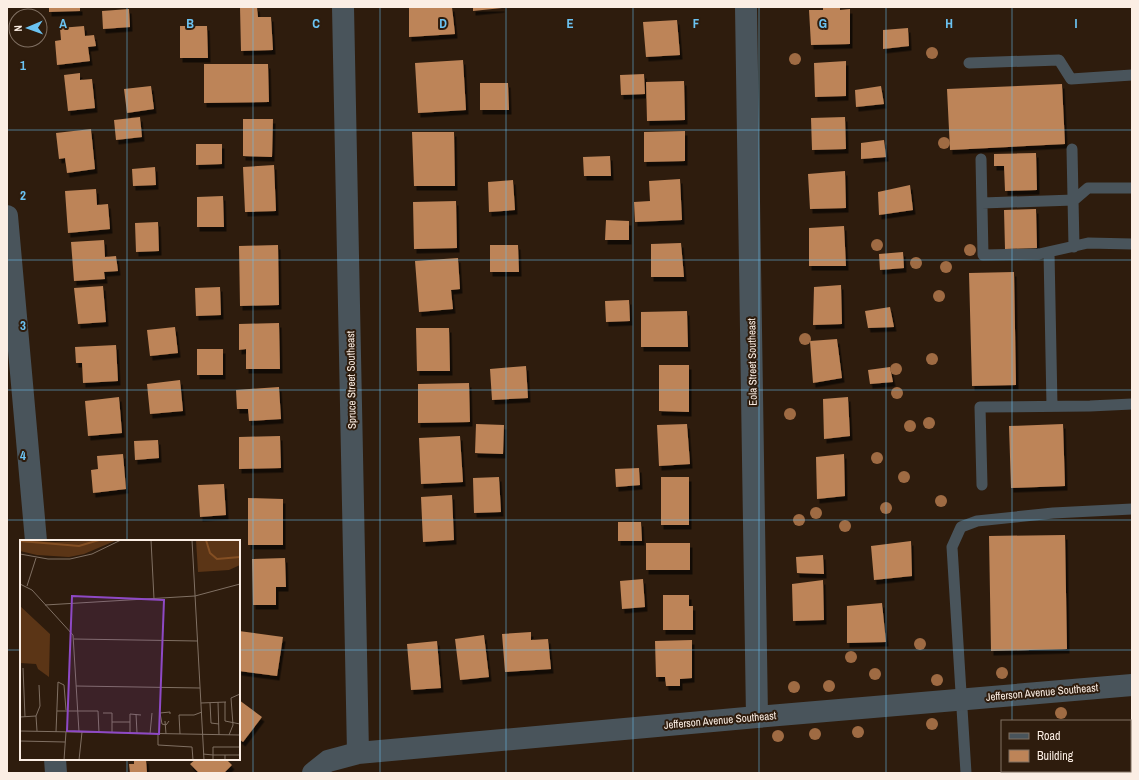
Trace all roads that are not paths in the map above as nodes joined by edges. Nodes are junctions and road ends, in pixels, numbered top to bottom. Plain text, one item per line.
1 (343, 7) edge
2 (746, 7) edge
3 (968, 63) dead end
4 (1132, 75) edge
5 (1072, 149) dead end
6 (981, 159) dead end
7 (1132, 188) edge
8 (1074, 200) junction
9 (982, 203) junction
10 (7, 216) edge
11 (1132, 244) edge
12 (1074, 247) junction
13 (1049, 252) junction
14 (1132, 404) edge
15 (1052, 406) junction
16 (982, 485) dead end
17 (1132, 509) edge
18 (36, 540) edge
19 (1132, 685) edge
20 (961, 700) junction
21 (757, 717) junction
22 (358, 753) junction
23 (55, 760) edge
24 (56, 773) edge
25 (313, 773) edge
26 (966, 773) edge

1 - 22 street, Spruce Street Southeast
2 - 21 street, Eola Street Southeast
3 - 4 lane
5 - 8 lane
6 - 9 lane
7 - 8 lane
8 - 9 lane
8 - 12 lane
9 - 13 lane
10 - 18 street
11 - 12 lane
12 - 13 lane
13 - 15 lane
14 - 15 lane
15 - 16 lane
17 - 20 lane
19 - 20 street, Jefferson Avenue Southeast
20 - 21 street, Jefferson Avenue Southeast
20 - 26 lane
21 - 22 street, Jefferson Avenue Southeast
22 - 25 street, Jefferson Avenue Southeast
23 - 24 street

